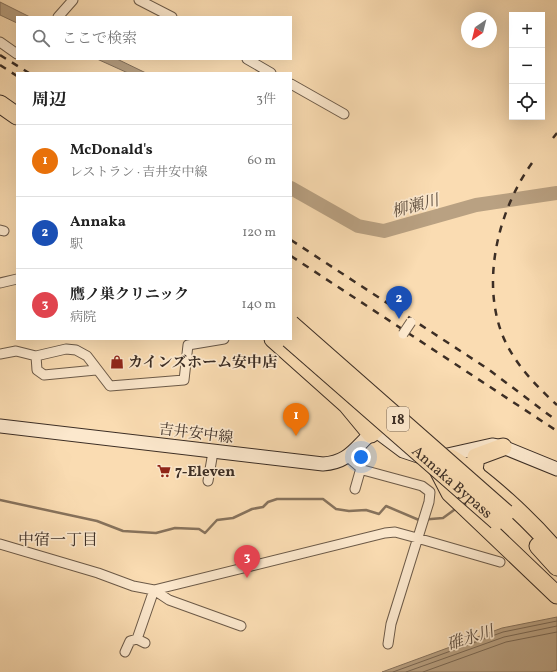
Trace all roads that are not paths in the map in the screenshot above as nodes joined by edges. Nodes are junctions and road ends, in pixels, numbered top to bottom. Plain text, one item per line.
1 (73, 0) edge
2 (139, 0) edge
3 (59, 16) edge
4 (170, 16) edge
5 (0, 42) edge
6 (16, 53) edge
7 (249, 60) edge
8 (269, 72) edge
9 (292, 85) edge
10 (0, 91) edge
11 (16, 101) edge
12 (0, 104) edge
13 (344, 114) dead end
14 (16, 115) edge
15 (16, 279) edge
16 (0, 283) edge
17 (292, 315) edge
18 (411, 322) dead end
19 (292, 325) edge
20 (403, 334) dead end
21 (218, 340) edge
22 (275, 340) edge
23 (290, 340) edge
24 (327, 345) junction
25 (0, 354) edge
26 (36, 356) junction
27 (96, 370) junction
28 (308, 370) junction
29 (400, 414) dead end
30 (0, 426) edge
31 (373, 432) junction
32 (503, 447) junction
33 (213, 452) junction
34 (348, 457) junction
35 (441, 459) junction
36 (361, 468) junction
37 (557, 469) edge
38 (477, 475) junction
39 (208, 481) dead end
40 (355, 489) dead end
41 (501, 517) junction
42 (417, 538) junction
43 (0, 544) edge
44 (557, 552) edge
45 (500, 562) dead end
46 (557, 567) edge
47 (557, 581) edge
48 (154, 590) junction
49 (557, 595) edge
50 (241, 626) dead end
51 (136, 639) junction
52 (146, 643) dead end
53 (388, 644) dead end
54 (125, 652) dead end

1 - 3 street
2 - 4 street
5 - 6 street
7 - 8 street
9 - 13 street
10 - 11 highway
12 - 14 highway
15 - 16 street
17 - 24 highway
18 - 20 street, bridge
19 - 41 highway, Annaka Bypass / 18, bridge
21 - 27 street
22 - 28 highway
23 - 41 highway, Annaka Bypass / 18, bridge
24 - 28 highway
24 - 31 highway
25 - 26 street
26 - 27 street
26 - 27 street
28 - 31 highway
29 - 31 main road, 吉井安中線
30 - 33 main road, 吉井安中線
31 - 34 main road, 吉井安中線
31 - 35 main road
32 - 35 main road
32 - 37 main road
32 - 38 highway
33 - 34 main road, 吉井安中線
33 - 39 street
34 - 36 street
35 - 38 highway
35 - 49 highway
36 - 40 street
36 - 42 street
38 - 44 highway
41 - 46 highway, Annaka Bypass / 18
41 - 47 highway, Annaka Bypass / 18
42 - 45 street
42 - 48 street
42 - 53 street
43 - 48 street
48 - 50 street
48 - 51 street
51 - 52 street
51 - 54 street

